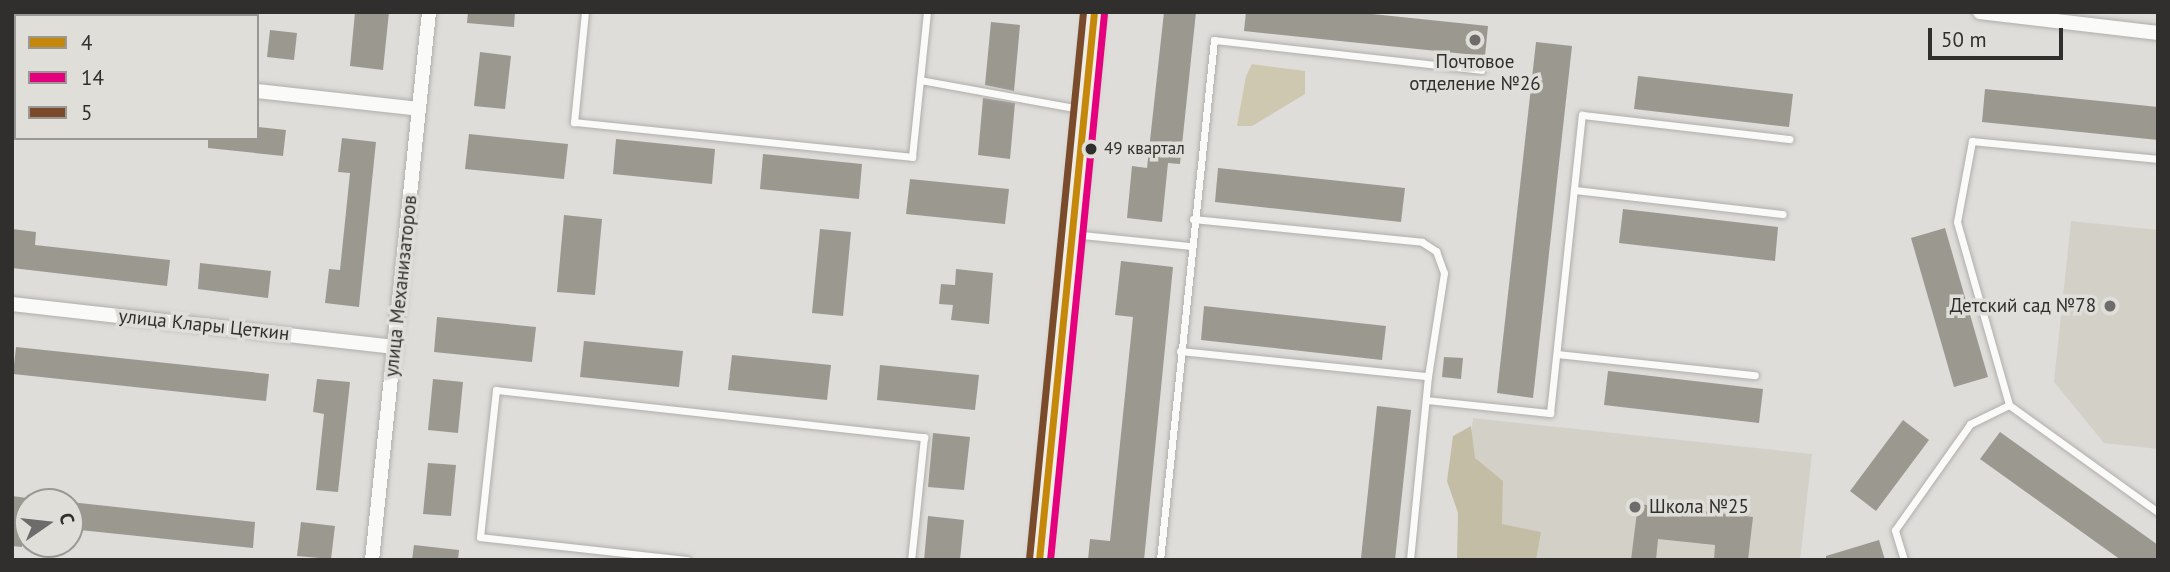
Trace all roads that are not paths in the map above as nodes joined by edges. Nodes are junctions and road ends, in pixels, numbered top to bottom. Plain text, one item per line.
1 (429, 12) edge
2 (585, 12) edge
3 (927, 12) edge
4 (1094, 12) edge
5 (1980, 12) edge
6 (2158, 33) edge
7 (1481, 70) dead end
8 (920, 79) junction
9 (259, 91) edge
10 (419, 109) junction
11 (1084, 110) junction
12 (1790, 139) dead end
13 (2158, 159) edge
14 (1574, 190) junction
15 (1783, 214) dead end
16 (1193, 219) junction
17 (1072, 234) junction
18 (1191, 246) junction
19 (12, 304) edge
20 (395, 347) junction
21 (1181, 351) junction
22 (1557, 354) junction
23 (1755, 375) dead end
24 (1428, 376) junction
25 (1426, 400) junction
26 (2009, 405) junction
27 (2158, 512) edge
28 (372, 560) edge
29 (687, 560) edge
30 (911, 560) edge
31 (1039, 560) edge
32 (1160, 560) edge
33 (1410, 560) edge
34 (1904, 560) edge

1 - 10 street, улица Механизаторов
2 - 8 lane
3 - 8 lane
4 - 11 main road
5 - 6 street
7 - 16 lane
8 - 11 lane
9 - 10 street
10 - 20 street, улица Механизаторов
11 - 17 main road
12 - 14 lane
13 - 26 lane
14 - 15 lane
14 - 22 lane
16 - 18 lane
16 - 24 lane
17 - 18 lane
17 - 31 main road
18 - 21 lane
19 - 20 street, улица Клары Цеткин
20 - 28 street, улица Механизаторов
21 - 24 lane
21 - 32 lane
22 - 23 lane
22 - 25 lane
24 - 25 lane
25 - 33 lane
26 - 27 lane
26 - 34 lane
29 - 30 lane

